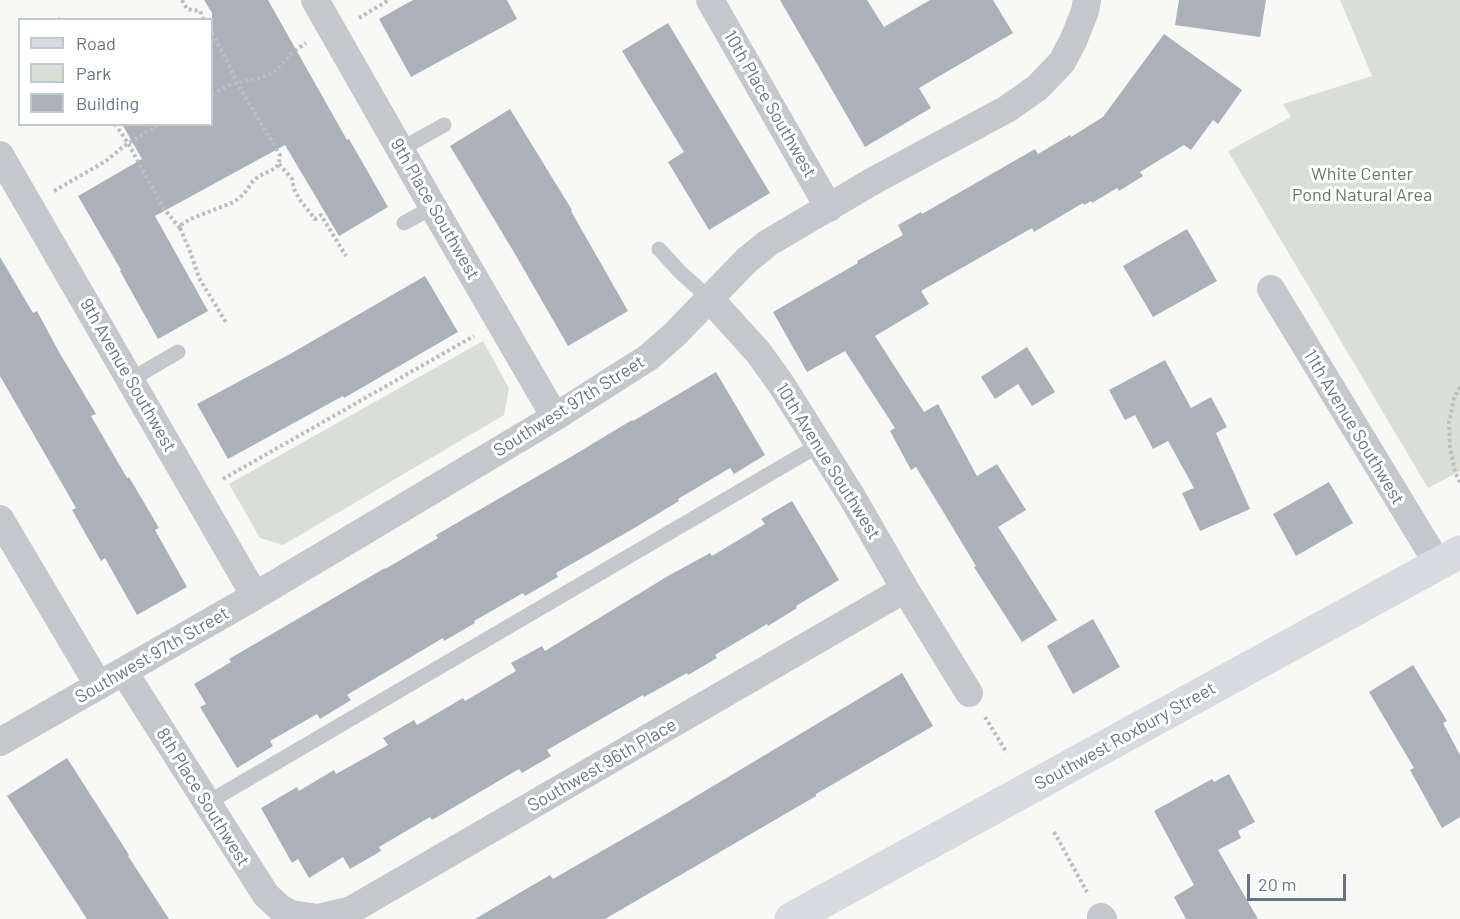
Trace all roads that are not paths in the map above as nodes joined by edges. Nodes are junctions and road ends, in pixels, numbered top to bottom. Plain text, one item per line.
1 (315, 0) edge
2 (710, 0) edge
3 (1086, 6) edge
4 (444, 125) dead end
5 (400, 149) junction
6 (0, 155) edge
7 (433, 207) junction
8 (829, 208) junction
9 (404, 223) dead end
10 (659, 249) dead end
11 (1271, 289) dead end
12 (709, 298) junction
13 (178, 352) dead end
14 (130, 380) junction
15 (555, 417) junction
16 (819, 445) junction
17 (0, 519) edge
18 (1449, 558) edge
19 (905, 588) junction
20 (255, 596) junction
21 (124, 672) junction
22 (99, 686) junction
23 (976, 703) road end
24 (0, 742) edge
25 (207, 803) junction
26 (291, 914) joint
27 (791, 919) edge

1 - 5 street, 9th Place Southwest
2 - 8 street, 10th Place Southwest
3 - 8 street, Southwest 97th Street
4 - 5 lane
5 - 7 street, 9th Place Southwest
6 - 14 street, 9th Avenue Southwest
7 - 9 lane
7 - 15 street, 9th Place Southwest
8 - 12 street, Southwest 97th Street
10 - 12 lane, 10th Avenue Southwest
11 - 18 street, 11th Avenue Southwest
12 - 15 street, Southwest 97th Street
12 - 16 street, 10th Avenue Southwest
13 - 14 lane
14 - 20 street, 9th Avenue Southwest
15 - 20 street, Southwest 97th Street
16 - 19 street, 10th Avenue Southwest
16 - 25 lane
17 - 22 street
18 - 27 main road, Southwest Roxbury Street
19 - 23 street, 10th Avenue Southwest
19 - 26 street, Southwest 96th Place
20 - 21 street, Southwest 97th Street
21 - 22 street, Southwest 97th Street
21 - 25 street, 8th Place Southwest
22 - 24 street, Southwest 97th Street
25 - 26 street, 8th Place Southwest

